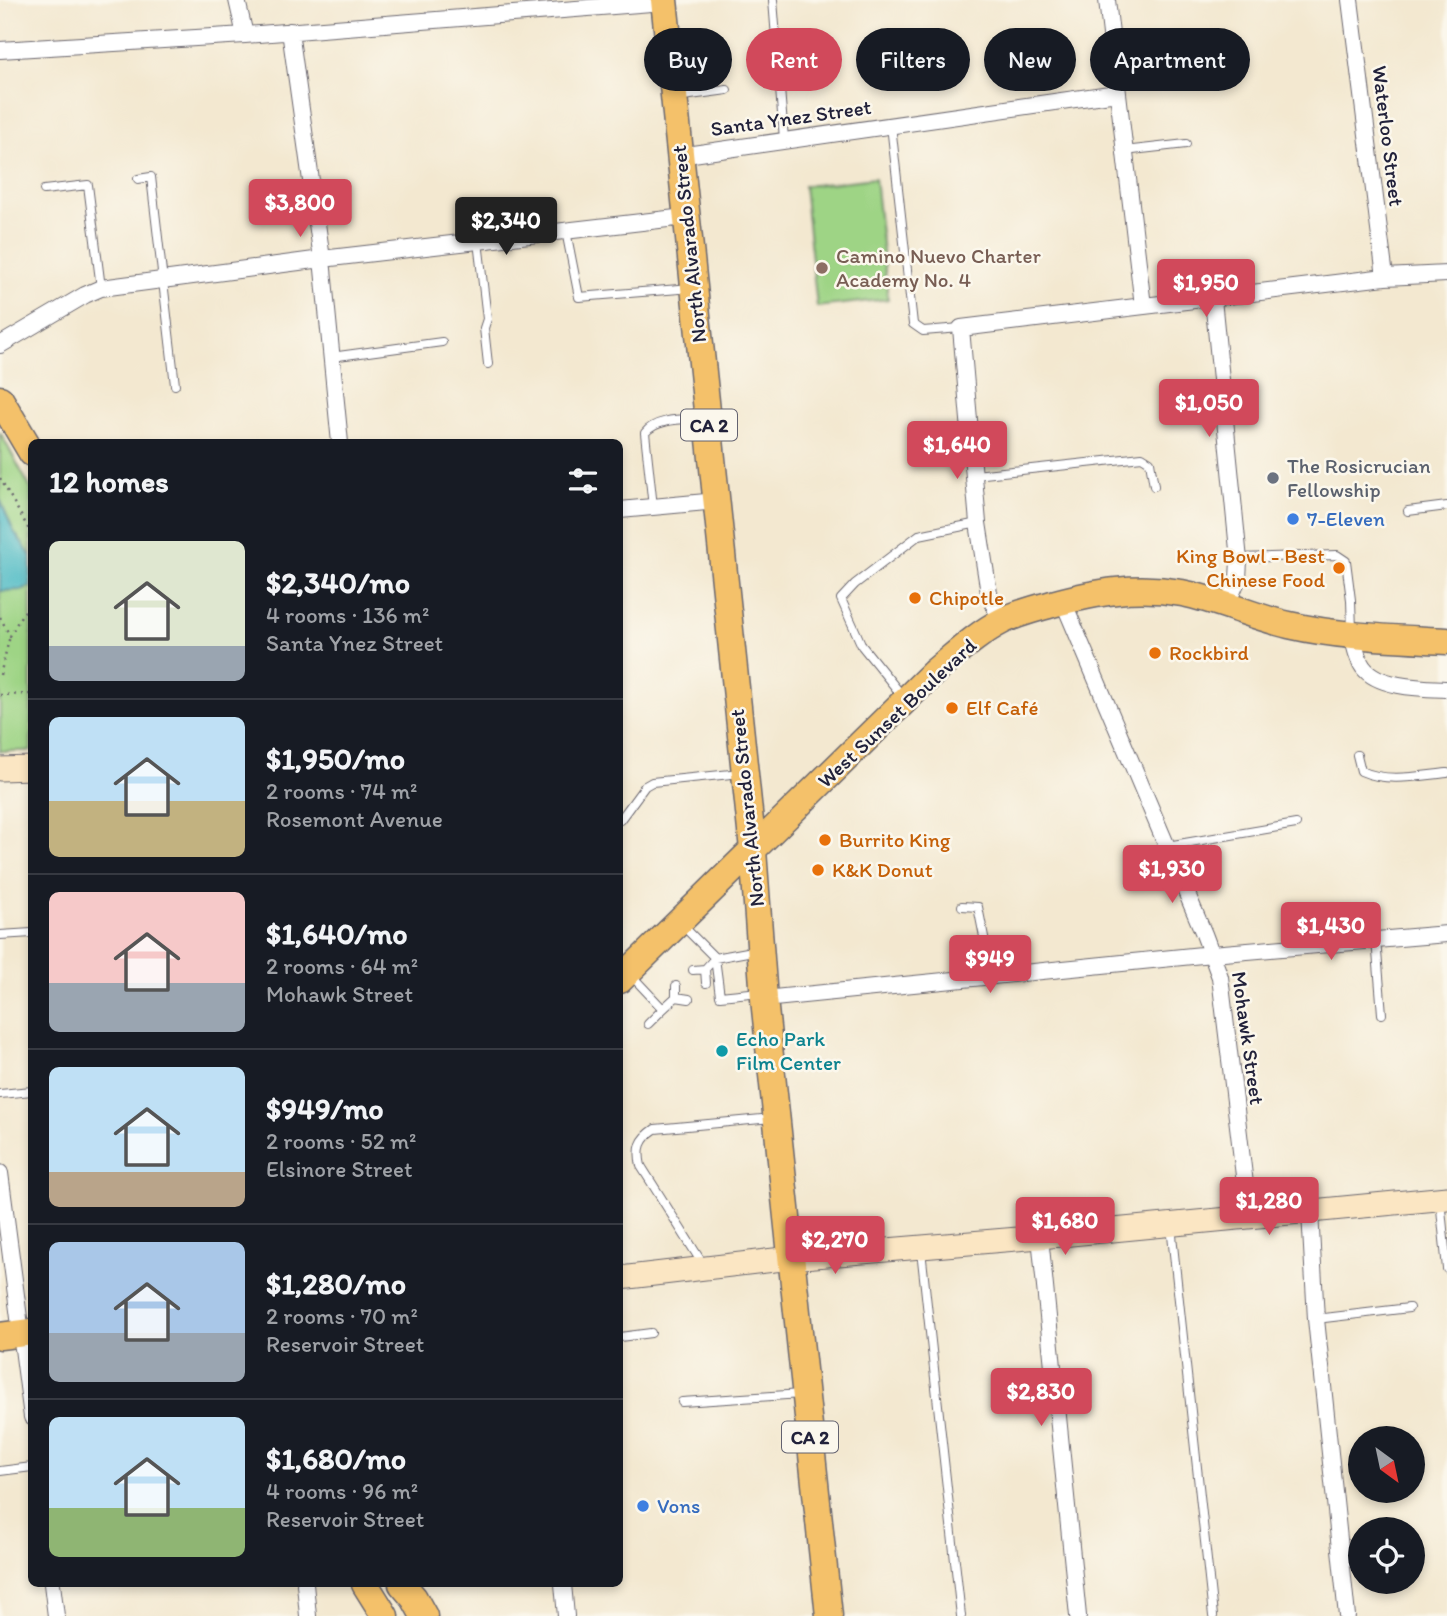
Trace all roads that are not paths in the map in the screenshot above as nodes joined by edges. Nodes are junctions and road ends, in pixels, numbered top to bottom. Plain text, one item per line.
1 (237, 0) edge
2 (773, 0) edge
3 (1107, 0) edge
4 (1350, 0) edge
5 (664, 1) edge
6 (290, 31) junction
7 (244, 35) junction
8 (0, 50) edge
9 (719, 91) edge
10 (1117, 93) junction
11 (673, 97) junction
12 (891, 125) junction
13 (784, 139) junction
14 (1186, 144) dead end
15 (1124, 151) junction
16 (679, 156) junction
17 (138, 179) dead end
18 (44, 190) dead end
19 (685, 217) junction
20 (566, 231) junction
21 (478, 241) junction
22 (321, 259) junction
23 (1447, 274) edge
24 (1385, 277) junction
25 (163, 280) junction
26 (695, 287) junction
27 (101, 288) junction
28 (1213, 299) junction
29 (1143, 306) junction
30 (961, 328) junction
31 (442, 342) dead end
32 (0, 345) edge
33 (331, 357) junction
34 (488, 363) dead end
35 (175, 385) dead end
36 (0, 399) edge
37 (708, 418) junction
38 (340, 439) edge
39 (28, 446) edge
40 (975, 475) junction
41 (1154, 486) dead end
42 (717, 501) junction
43 (1447, 506) edge
44 (653, 507) junction
45 (623, 510) edge
46 (1408, 511) dead end
47 (978, 523) junction
48 (1239, 558) junction
49 (1063, 601) junction
50 (1227, 604) junction
51 (1001, 621) junction
52 (1352, 636) junction
53 (1447, 641) edge
54 (1447, 689) edge
55 (906, 701) junction
56 (1357, 755) dead end
57 (28, 768) edge
58 (0, 769) edge
59 (744, 772) junction
60 (1447, 773) edge
61 (623, 816) edge
62 (1296, 824) dead end
63 (1167, 846) junction
64 (753, 850) junction
65 (961, 905) dead end
66 (679, 922) junction
67 (28, 933) edge
68 (1447, 934) edge
69 (0, 935) edge
70 (1376, 939) junction
71 (760, 950) junction
72 (1212, 954) junction
73 (715, 958) junction
74 (624, 976) edge
75 (992, 977) junction
76 (706, 983) dead end
77 (763, 995) junction
78 (689, 999) dead end
79 (663, 1009) junction
80 (1382, 1014) dead end
81 (648, 1024) dead end
82 (28, 1091) edge
83 (0, 1094) edge
84 (776, 1118) junction
85 (0, 1172) edge
86 (1, 1194) edge
87 (1444, 1198) edge
88 (1310, 1212) junction
89 (1250, 1217) junction
90 (1171, 1223) junction
91 (1040, 1237) junction
92 (921, 1247) junction
93 (791, 1258) junction
94 (705, 1268) junction
95 (1447, 1269) edge
96 (623, 1278) edge
97 (1409, 1308) dead end
98 (1316, 1319) junction
99 (651, 1333) dead end
100 (18, 1334) edge
101 (623, 1337) edge
102 (28, 1393) edge
103 (805, 1394) junction
104 (682, 1402) dead end
105 (28, 1468) edge
106 (0, 1471) edge
107 (52, 1587) edge
108 (304, 1587) edge
109 (367, 1587) edge
110 (405, 1587) edge
111 (421, 1587) edge
112 (563, 1587) edge
113 (56, 1616) edge
114 (308, 1616) edge
115 (384, 1616) edge
116 (425, 1616) edge
117 (439, 1616) edge
118 (566, 1616) edge
119 (828, 1616) edge
120 (961, 1616) edge
121 (1078, 1616) edge
122 (1213, 1616) edge
123 (1347, 1616) edge

1 - 7 street
2 - 13 lane
3 - 10 street
4 - 24 street, Waterloo Street
5 - 6 street
5 - 11 main road, North Alvarado Street / CA 2
6 - 7 street
6 - 22 street
7 - 8 street
9 - 11 lane
10 - 12 street, Santa Ynez Street
10 - 15 street
11 - 16 main road, North Alvarado Street / CA 2
12 - 13 street, Santa Ynez Street
12 - 30 lane
13 - 16 street, Santa Ynez Street
14 - 15 lane
15 - 29 street
16 - 19 main road, North Alvarado Street / CA 2
17 - 25 lane
18 - 27 lane
19 - 20 street
19 - 26 main road, North Alvarado Street / CA 2
20 - 21 street
20 - 26 lane
21 - 22 street
21 - 34 lane
22 - 25 street
22 - 33 street
23 - 24 street
24 - 28 street
25 - 27 street
25 - 35 lane
26 - 37 main road, North Alvarado Street / CA 2
27 - 32 street
28 - 29 street
28 - 48 street
29 - 30 street
30 - 40 street
31 - 33 lane
33 - 38 street
36 - 39 main road
37 - 42 main road, North Alvarado Street / CA 2
37 - 44 lane
40 - 41 lane
40 - 47 street
42 - 44 street
42 - 59 main road, North Alvarado Street / CA 2
43 - 46 lane
44 - 45 street
47 - 51 street
47 - 55 lane
48 - 50 street
48 - 52 lane
49 - 50 main road, West Sunset Boulevard
49 - 51 main road, West Sunset Boulevard
49 - 63 street, Mohawk Street
50 - 52 main road, West Sunset Boulevard
51 - 55 main road, West Sunset Boulevard
52 - 53 main road, West Sunset Boulevard
52 - 54 street
55 - 64 main road, West Sunset Boulevard
56 - 60 lane
57 - 58 street
59 - 61 lane
59 - 64 main road, North Alvarado Street / CA 2
62 - 63 lane
63 - 72 street, Mohawk Street
64 - 66 main road, West Sunset Boulevard
64 - 71 main road, North Alvarado Street / CA 2
65 - 75 lane
66 - 73 lane
66 - 74 main road, West Sunset Boulevard
67 - 69 lane
68 - 70 street
70 - 72 street
70 - 80 lane
71 - 73 lane
71 - 77 main road, North Alvarado Street / CA 2
72 - 75 street
72 - 89 street, Mohawk Street
73 - 76 lane
73 - 77 lane
74 - 79 lane
75 - 77 street
77 - 84 main road, North Alvarado Street / CA 2
78 - 79 lane
79 - 81 lane
82 - 83 lane
84 - 93 main road, North Alvarado Street / CA 2
84 - 94 lane
85 - 86 street
86 - 100 street
87 - 88 street
87 - 95 lane
88 - 89 street
88 - 98 street
89 - 90 street
90 - 91 street
90 - 122 lane
91 - 92 street
91 - 121 street
92 - 93 street
92 - 120 lane
93 - 94 street
93 - 103 main road, North Alvarado Street / CA 2
94 - 96 street
97 - 98 lane
98 - 123 street
99 - 101 lane
100 - 102 street
103 - 104 lane
103 - 119 main road, North Alvarado Street / CA 2
105 - 106 lane
107 - 113 street
108 - 114 street
109 - 115 main road
110 - 116 main road
111 - 117 main road
112 - 118 street

